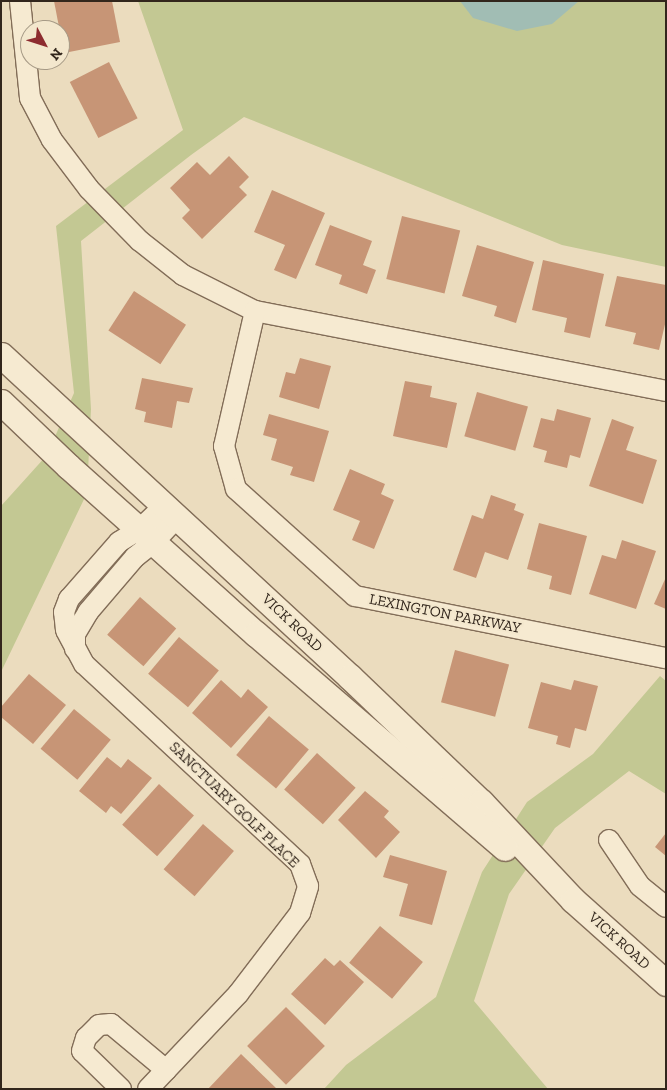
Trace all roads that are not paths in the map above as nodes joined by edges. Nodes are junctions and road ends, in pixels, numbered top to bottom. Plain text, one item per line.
1 (20, 1) edge
2 (255, 311) junction
3 (1, 355) edge
4 (666, 391) edge
5 (1, 402) edge
6 (171, 512) junction
7 (147, 535) junction
8 (77, 589) junction
9 (95, 604) junction
10 (75, 649) junction
11 (666, 658) edge
12 (609, 840) dead end
13 (573, 900) junction
14 (666, 907) edge
15 (666, 983) edge
16 (166, 1070) junction
17 (121, 1089) edge
18 (148, 1089) edge

1 - 2 street
2 - 4 street
2 - 11 street, LEXINGTON PARKWAY
3 - 6 street, VICK ROAD
5 - 7 street, VICK ROAD
6 - 7 street, SANCTUARY GOLF PLACE
6 - 13 street, VICK ROAD
7 - 8 street, SANCTUARY GOLF PLACE
7 - 9 street, SANCTUARY GOLF PLACE
7 - 13 street, VICK ROAD
8 - 9 street
8 - 10 street, SANCTUARY GOLF PLACE
9 - 10 street, SANCTUARY GOLF PLACE
10 - 16 street, SANCTUARY GOLF PLACE
12 - 14 street
13 - 15 street, VICK ROAD
16 - 17 street
16 - 18 street, SANCTUARY GOLF PLACE

